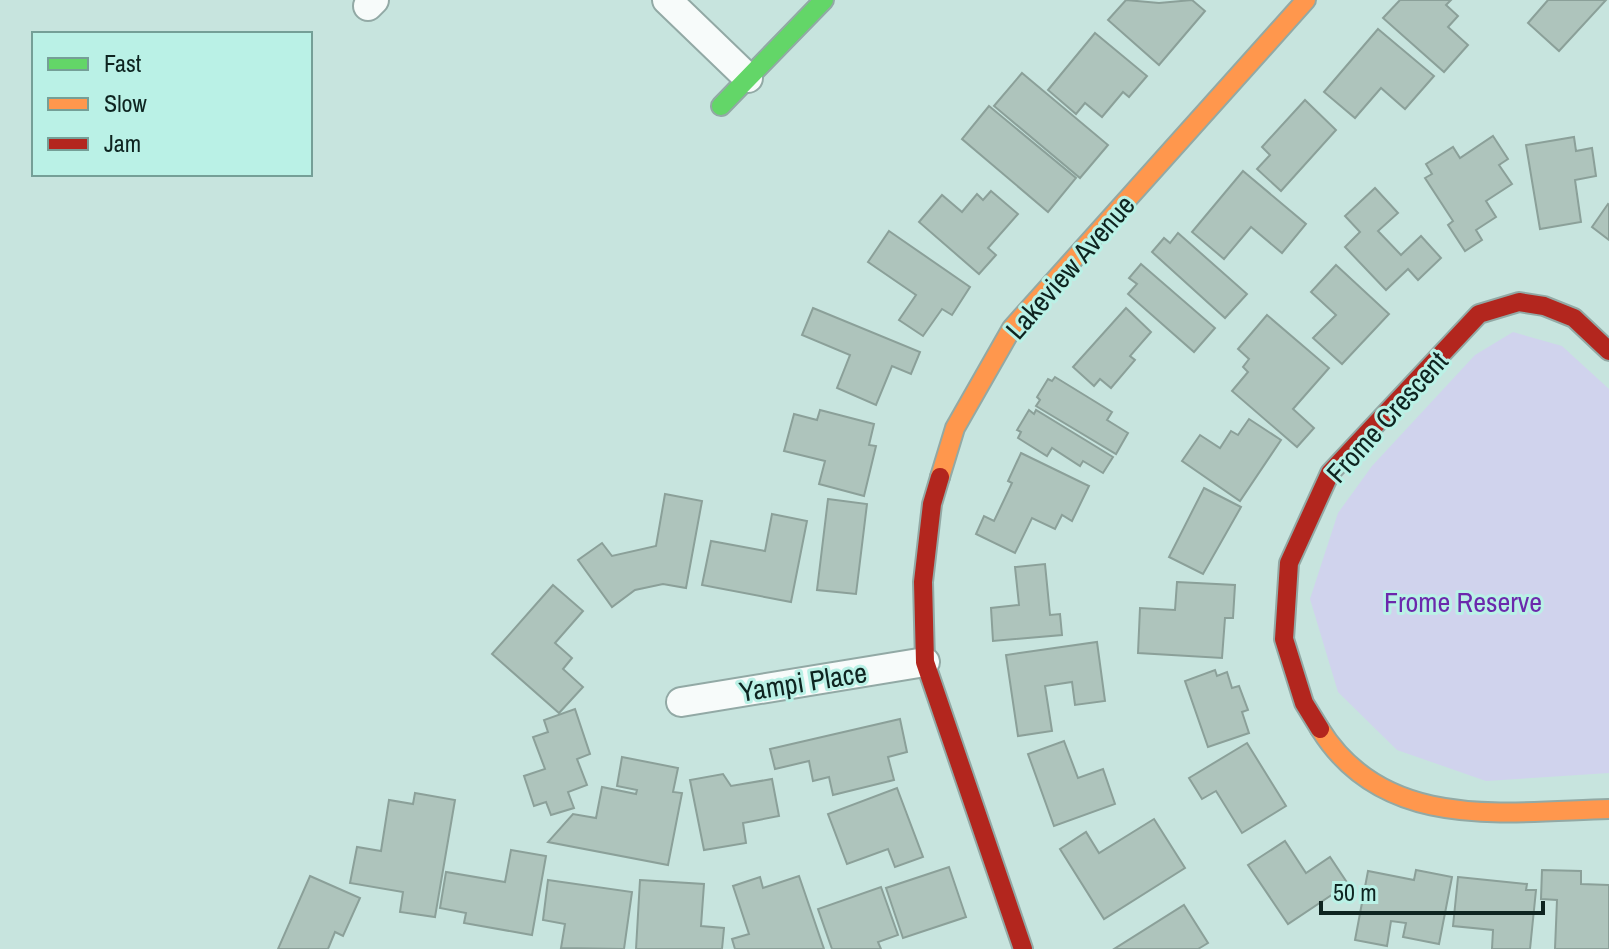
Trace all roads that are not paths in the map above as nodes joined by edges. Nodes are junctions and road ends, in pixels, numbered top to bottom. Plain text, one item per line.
1 (667, 0) edge
2 (824, 0) edge
3 (1306, 0) edge
4 (748, 78) junction
5 (721, 106) dead end
6 (1609, 351) edge
7 (925, 662) junction
8 (681, 702) dead end
9 (1609, 809) edge
10 (1020, 948) edge

1 - 4 street
2 - 4 street
3 - 7 street, Lakeview Avenue
4 - 5 street
6 - 9 street, Frome Crescent
7 - 8 street, Yampi Place
7 - 10 street, Lakeview Avenue

